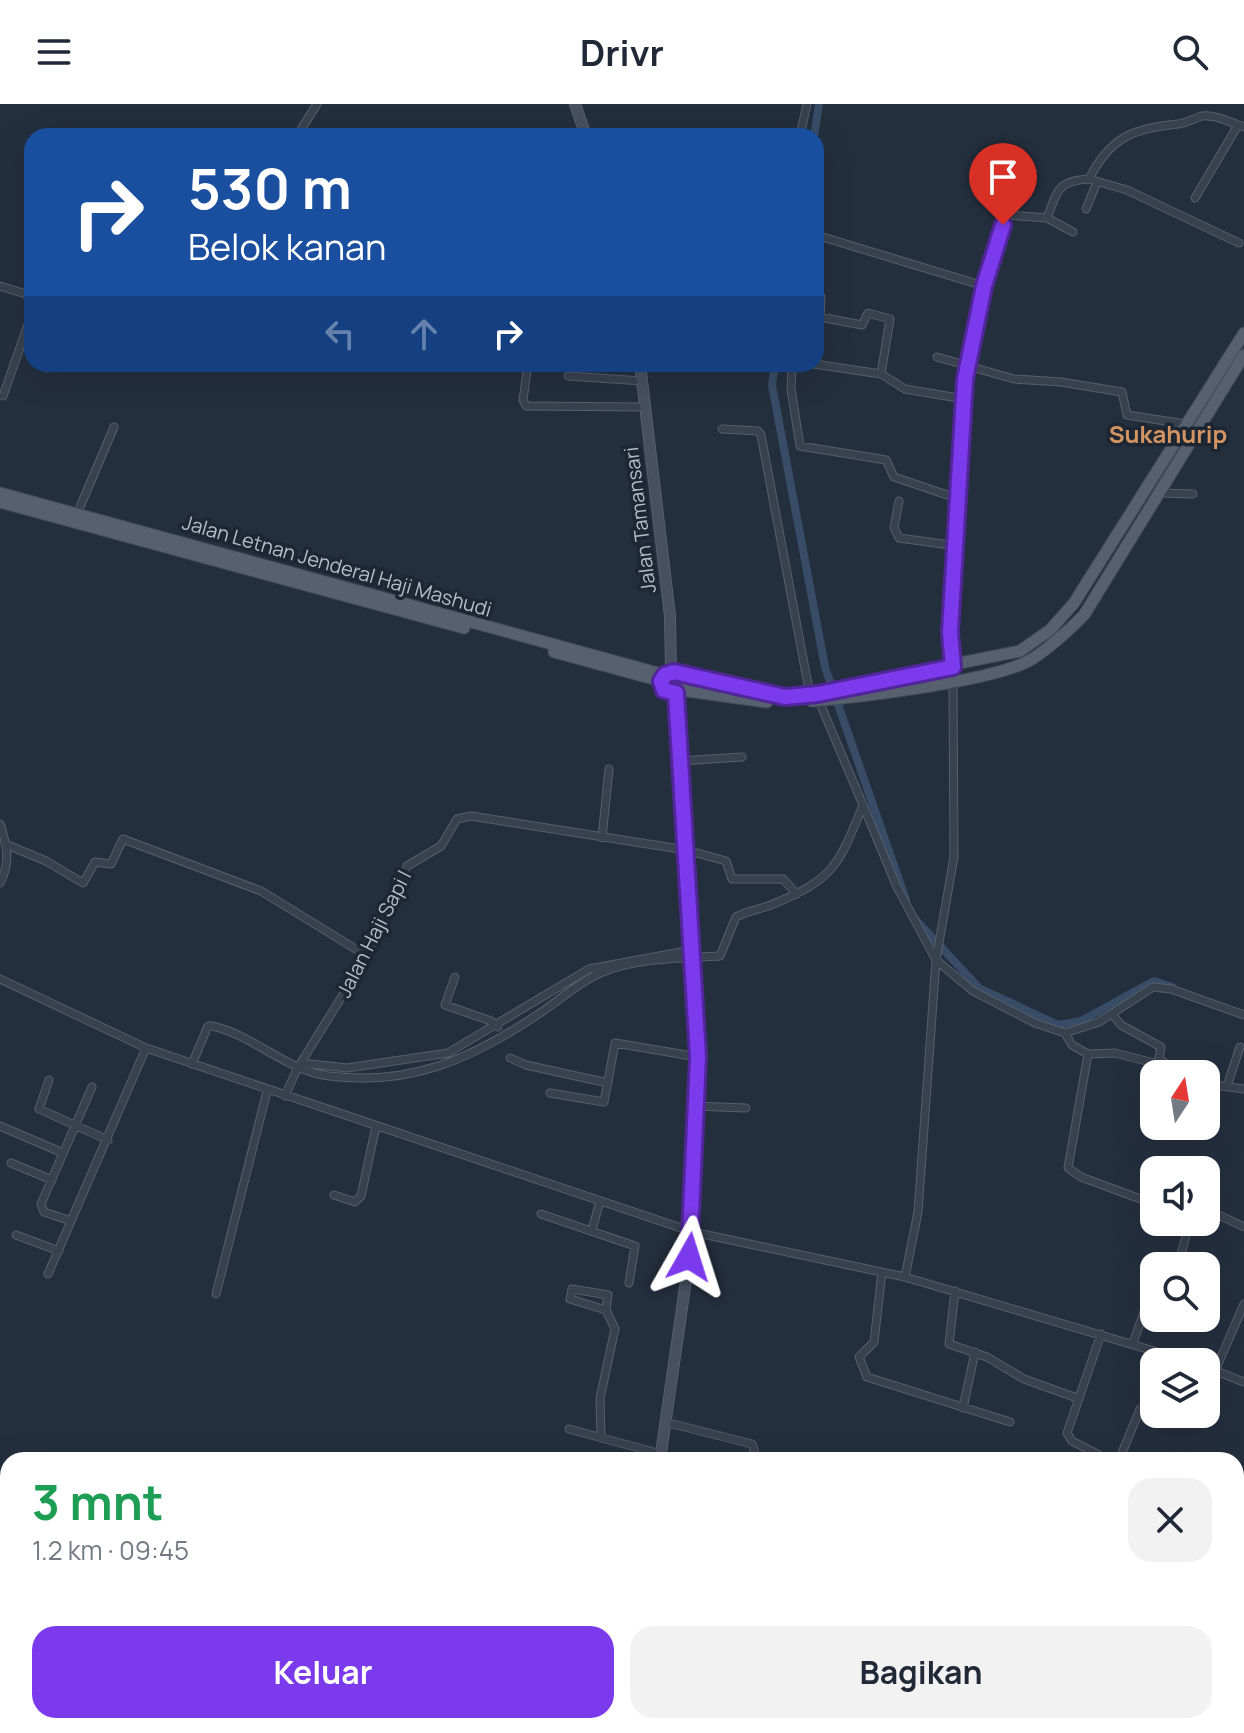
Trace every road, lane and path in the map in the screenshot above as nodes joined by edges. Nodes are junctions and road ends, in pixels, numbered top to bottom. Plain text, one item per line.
1 (317, 104) edge
2 (575, 104) edge
3 (807, 104) edge
4 (1241, 126) edge
5 (302, 128) edge
6 (583, 128) edge
7 (802, 128) edge
8 (1093, 180) junction
9 (1195, 198) dead end
10 (1086, 209) dead end
11 (1047, 218) junction
12 (1073, 232) dead end
13 (824, 237) edge
14 (1239, 243) dead end
15 (0, 286) edge
16 (984, 286) junction
17 (24, 294) edge
18 (824, 318) edge
19 (1244, 333) edge
20 (24, 336) edge
21 (1244, 355) edge
22 (937, 357) dead end
23 (968, 364) junction
24 (824, 365) edge
25 (527, 372) edge
26 (641, 372) edge
27 (792, 372) edge
28 (881, 374) junction
29 (568, 376) dead end
30 (642, 381) junction
31 (3, 396) dead end
32 (964, 399) junction
33 (645, 407) junction
34 (1199, 416) junction
35 (1187, 425) junction
36 (114, 427) dead end
37 (722, 429) dead end
38 (0, 493) edge
39 (1159, 493) junction
40 (1193, 494) dead end
41 (959, 499) junction
42 (899, 501) dead end
43 (0, 502) edge
44 (77, 514) junction
45 (957, 546) junction
46 (1118, 548) junction
47 (255, 568) junction
48 (1023, 649) junction
49 (1031, 660) junction
50 (953, 667) junction
51 (669, 676) junction
52 (953, 680) junction
53 (866, 688) junction
54 (678, 692) junction
55 (818, 697) junction
56 (742, 757) dead end
57 (680, 761) junction
58 (609, 769) dead end
59 (863, 805) junction
60 (0, 824) edge
61 (602, 838) junction
62 (5, 844) junction
63 (686, 850) junction
64 (0, 883) edge
65 (797, 894) junction
66 (692, 954) junction
67 (367, 956) junction
68 (937, 957) junction
69 (455, 977) dead end
70 (0, 979) edge
71 (1112, 1014) junction
72 (1244, 1015) edge
73 (498, 1024) junction
74 (1065, 1033) junction
75 (499, 1038) junction
76 (1240, 1047) dead end
77 (146, 1048) junction
78 (1088, 1054) junction
79 (698, 1057) junction
80 (510, 1058) dead end
81 (1161, 1060) edge
82 (1140, 1061) edge
83 (192, 1064) junction
84 (299, 1066) junction
85 (49, 1080) dead end
86 (608, 1083) junction
87 (1220, 1085) edge
88 (1227, 1086) junction
89 (92, 1087) dead end
90 (1244, 1089) edge
91 (267, 1091) junction
92 (550, 1093) dead end
93 (285, 1096) junction
94 (695, 1106) junction
95 (746, 1108) dead end
96 (76, 1124) junction
97 (0, 1126) edge
98 (376, 1126) junction
99 (108, 1140) junction
100 (63, 1153) junction
101 (11, 1163) dead end
102 (52, 1180) junction
103 (334, 1195) dead end
104 (1140, 1199) edge
105 (600, 1201) junction
106 (541, 1214) dead end
107 (1220, 1216) edge
108 (71, 1221) junction
109 (1244, 1227) edge
110 (592, 1230) junction
111 (693, 1232) junction
112 (16, 1235) dead end
113 (59, 1251) junction
114 (882, 1272) junction
115 (48, 1274) dead end
116 (905, 1277) junction
117 (629, 1283) dead end
118 (955, 1291) junction
119 (216, 1294) dead end
120 (1244, 1304) edge
121 (606, 1310) junction
122 (1140, 1323) edge
123 (1101, 1334) junction
124 (1133, 1343) junction
125 (1148, 1348) edge
126 (975, 1352) junction
127 (1220, 1359) edge
128 (1220, 1373) edge
129 (1244, 1382) edge
130 (1077, 1398) junction
131 (963, 1408) junction
132 (1140, 1409) dead end
133 (665, 1422) junction
134 (1010, 1422) dead end
135 (569, 1429) dead end
136 (601, 1438) junction
137 (644, 1452) edge
138 (661, 1452) edge
139 (754, 1452) edge
140 (1095, 1452) edge
141 (1122, 1452) edge

1 - 5 street
2 - 6 main road
3 - 7 street
4 - 8 street
4 - 9 street
8 - 10 street
8 - 11 street
8 - 14 street
11 - 12 street
11 - 16 street
13 - 16 street
15 - 17 street
16 - 23 street
18 - 28 street
19 - 34 main road, Jalan Letnan Jenderal Haji Mashudi
20 - 31 street
21 - 34 main road, Jalan Letnan Jenderal Haji Mashudi
22 - 23 street
23 - 32 street
23 - 35 street
24 - 28 street
25 - 33 street
26 - 30 main road, Jalan Tamansari
27 - 41 street
28 - 32 street
29 - 30 street
30 - 33 main road, Jalan Tamansari
32 - 41 street
33 - 51 main road, Jalan Tamansari
34 - 35 main road, Jalan Letnan Jenderal Haji Mashudi
34 - 39 main road, Jalan Letnan Jenderal Haji Mashudi
35 - 46 main road, Jalan Letnan Jenderal Haji Mashudi
36 - 44 street
37 - 55 street
38 - 44 main road, Jalan Letnan Jenderal Haji Mashudi
39 - 40 street
39 - 46 main road, Jalan Letnan Jenderal Haji Mashudi
41 - 45 street
42 - 45 street
43 - 47 main road, Jalan Letnan Jenderal Haji Mashudi
44 - 47 main road, Jalan Letnan Jenderal Haji Mashudi
45 - 50 street
46 - 48 main road, Jalan Letnan Jenderal Haji Mashudi
46 - 49 main road, Jalan Letnan Jenderal Haji Mashudi
47 - 51 main road, Jalan Letnan Jenderal Haji Mashudi
48 - 49 main road
48 - 50 main road, Jalan Letnan Jenderal Haji Mashudi
49 - 52 main road, Jalan Letnan Jenderal Haji Mashudi
50 - 53 main road, Jalan Letnan Jenderal Haji Mashudi
51 - 54 main road
51 - 54 main road
51 - 55 main road, Jalan Letnan Jenderal Haji Mashudi
52 - 53 main road, Jalan Letnan Jenderal Haji Mashudi
52 - 68 street
53 - 55 main road, Jalan Letnan Jenderal Haji Mashudi
54 - 55 main road, Jalan Letnan Jenderal Haji Mashudi
54 - 57 main road
55 - 59 street
56 - 57 street
57 - 63 main road
58 - 61 street
59 - 65 street
59 - 68 street
60 - 62 street
61 - 63 street, Jalan Haji Sapi I
61 - 67 street, Jalan Haji Sapi I
62 - 64 street
62 - 67 street
63 - 65 street, Jalan Haji Sapi I
63 - 66 main road
65 - 66 street
66 - 73 street
66 - 75 street
66 - 79 main road
67 - 84 street, Jalan Haji Sapi I
68 - 74 street
68 - 116 street
69 - 73 street
70 - 77 street
71 - 72 street
71 - 74 street
71 - 81 street
73 - 75 street
73 - 84 street
74 - 78 street
75 - 84 street
76 - 88 street
77 - 83 street
77 - 99 street
78 - 82 street
78 - 104 street
79 - 86 street
79 - 94 main road
80 - 86 street
83 - 84 street
83 - 91 street
84 - 93 street, Jalan Haji Sapi I
85 - 96 street
86 - 92 street
87 - 88 street
88 - 90 street
89 - 96 street
91 - 93 street
91 - 119 street
93 - 98 street
94 - 95 street
94 - 111 main road
96 - 99 street
96 - 100 street
97 - 100 street
98 - 103 street
98 - 105 street
99 - 108 street
100 - 102 street
101 - 102 street
102 - 108 street
105 - 110 street
105 - 111 street
106 - 110 street
107 - 109 street
108 - 113 street
110 - 117 street
111 - 114 street
111 - 133 main road
112 - 113 street
113 - 115 street
114 - 116 street
114 - 131 street
116 - 118 street
118 - 123 street
118 - 126 street
120 - 127 street
121 - 121 street
121 - 136 street
122 - 124 street
123 - 124 street
123 - 130 street
124 - 125 street
126 - 130 street
126 - 131 street
128 - 129 street
130 - 140 street
131 - 134 street
132 - 141 street
133 - 138 main road
133 - 139 street
135 - 136 street
136 - 137 street

